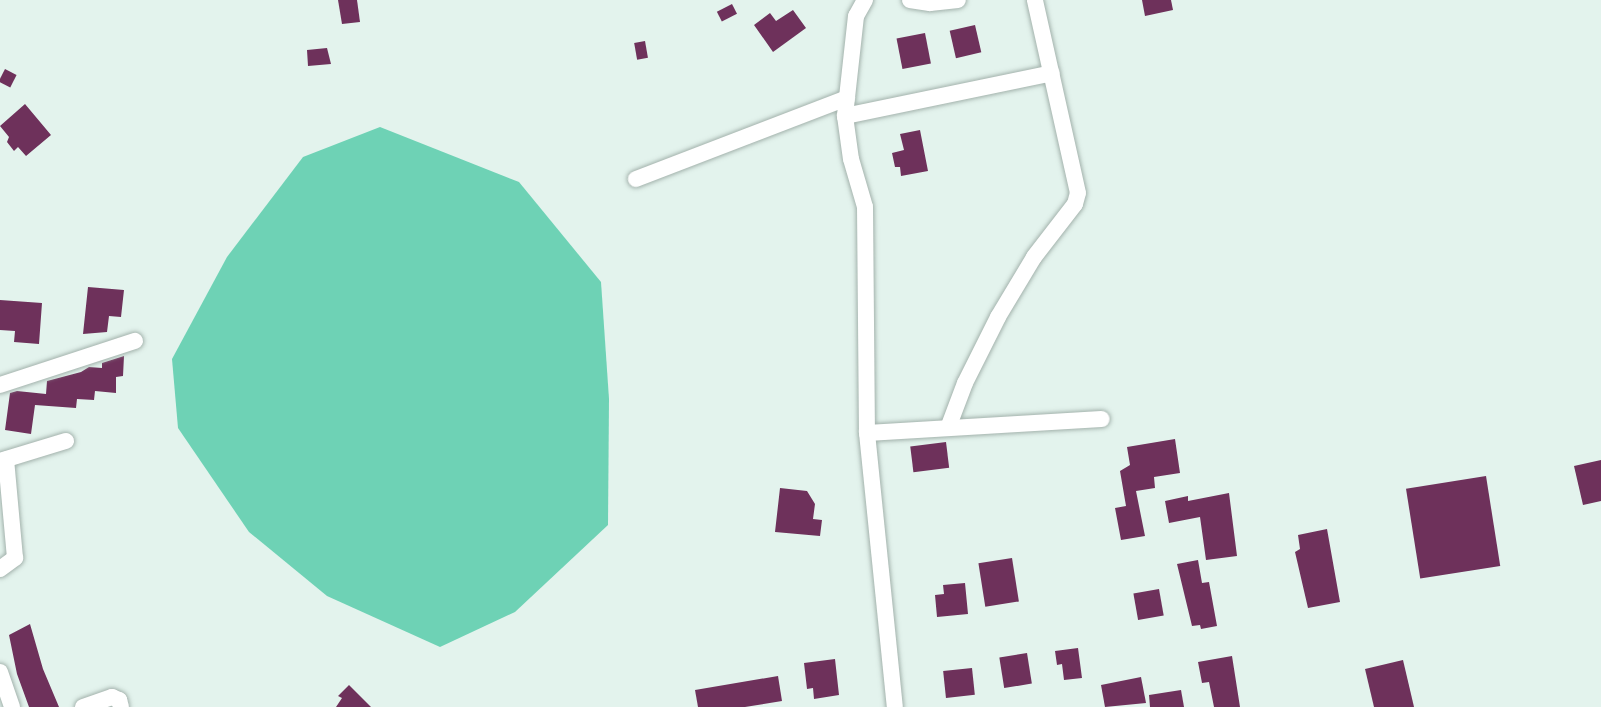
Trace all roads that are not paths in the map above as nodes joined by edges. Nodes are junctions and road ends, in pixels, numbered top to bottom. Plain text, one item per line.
1 (865, 0) edge
2 (910, 0) edge
3 (958, 0) edge
4 (1035, 0) edge
5 (1052, 73) junction
6 (847, 98) junction
7 (845, 116) junction
8 (636, 179) dead end
9 (135, 341) dead end
10 (0, 385) edge
11 (1102, 419) dead end
12 (948, 428) junction
13 (867, 433) junction
14 (66, 441) dead end
15 (3, 460) edge
16 (0, 569) edge
17 (0, 672) edge
18 (12, 707) edge
19 (83, 707) edge
20 (121, 707) edge
21 (894, 707) edge

1 - 6 street
2 - 3 street
4 - 5 street
5 - 7 street
5 - 12 street
6 - 7 street
6 - 8 street
7 - 13 street
9 - 10 street
11 - 12 street
12 - 13 street
13 - 21 street
14 - 15 street
15 - 16 street
17 - 18 street
19 - 20 street

